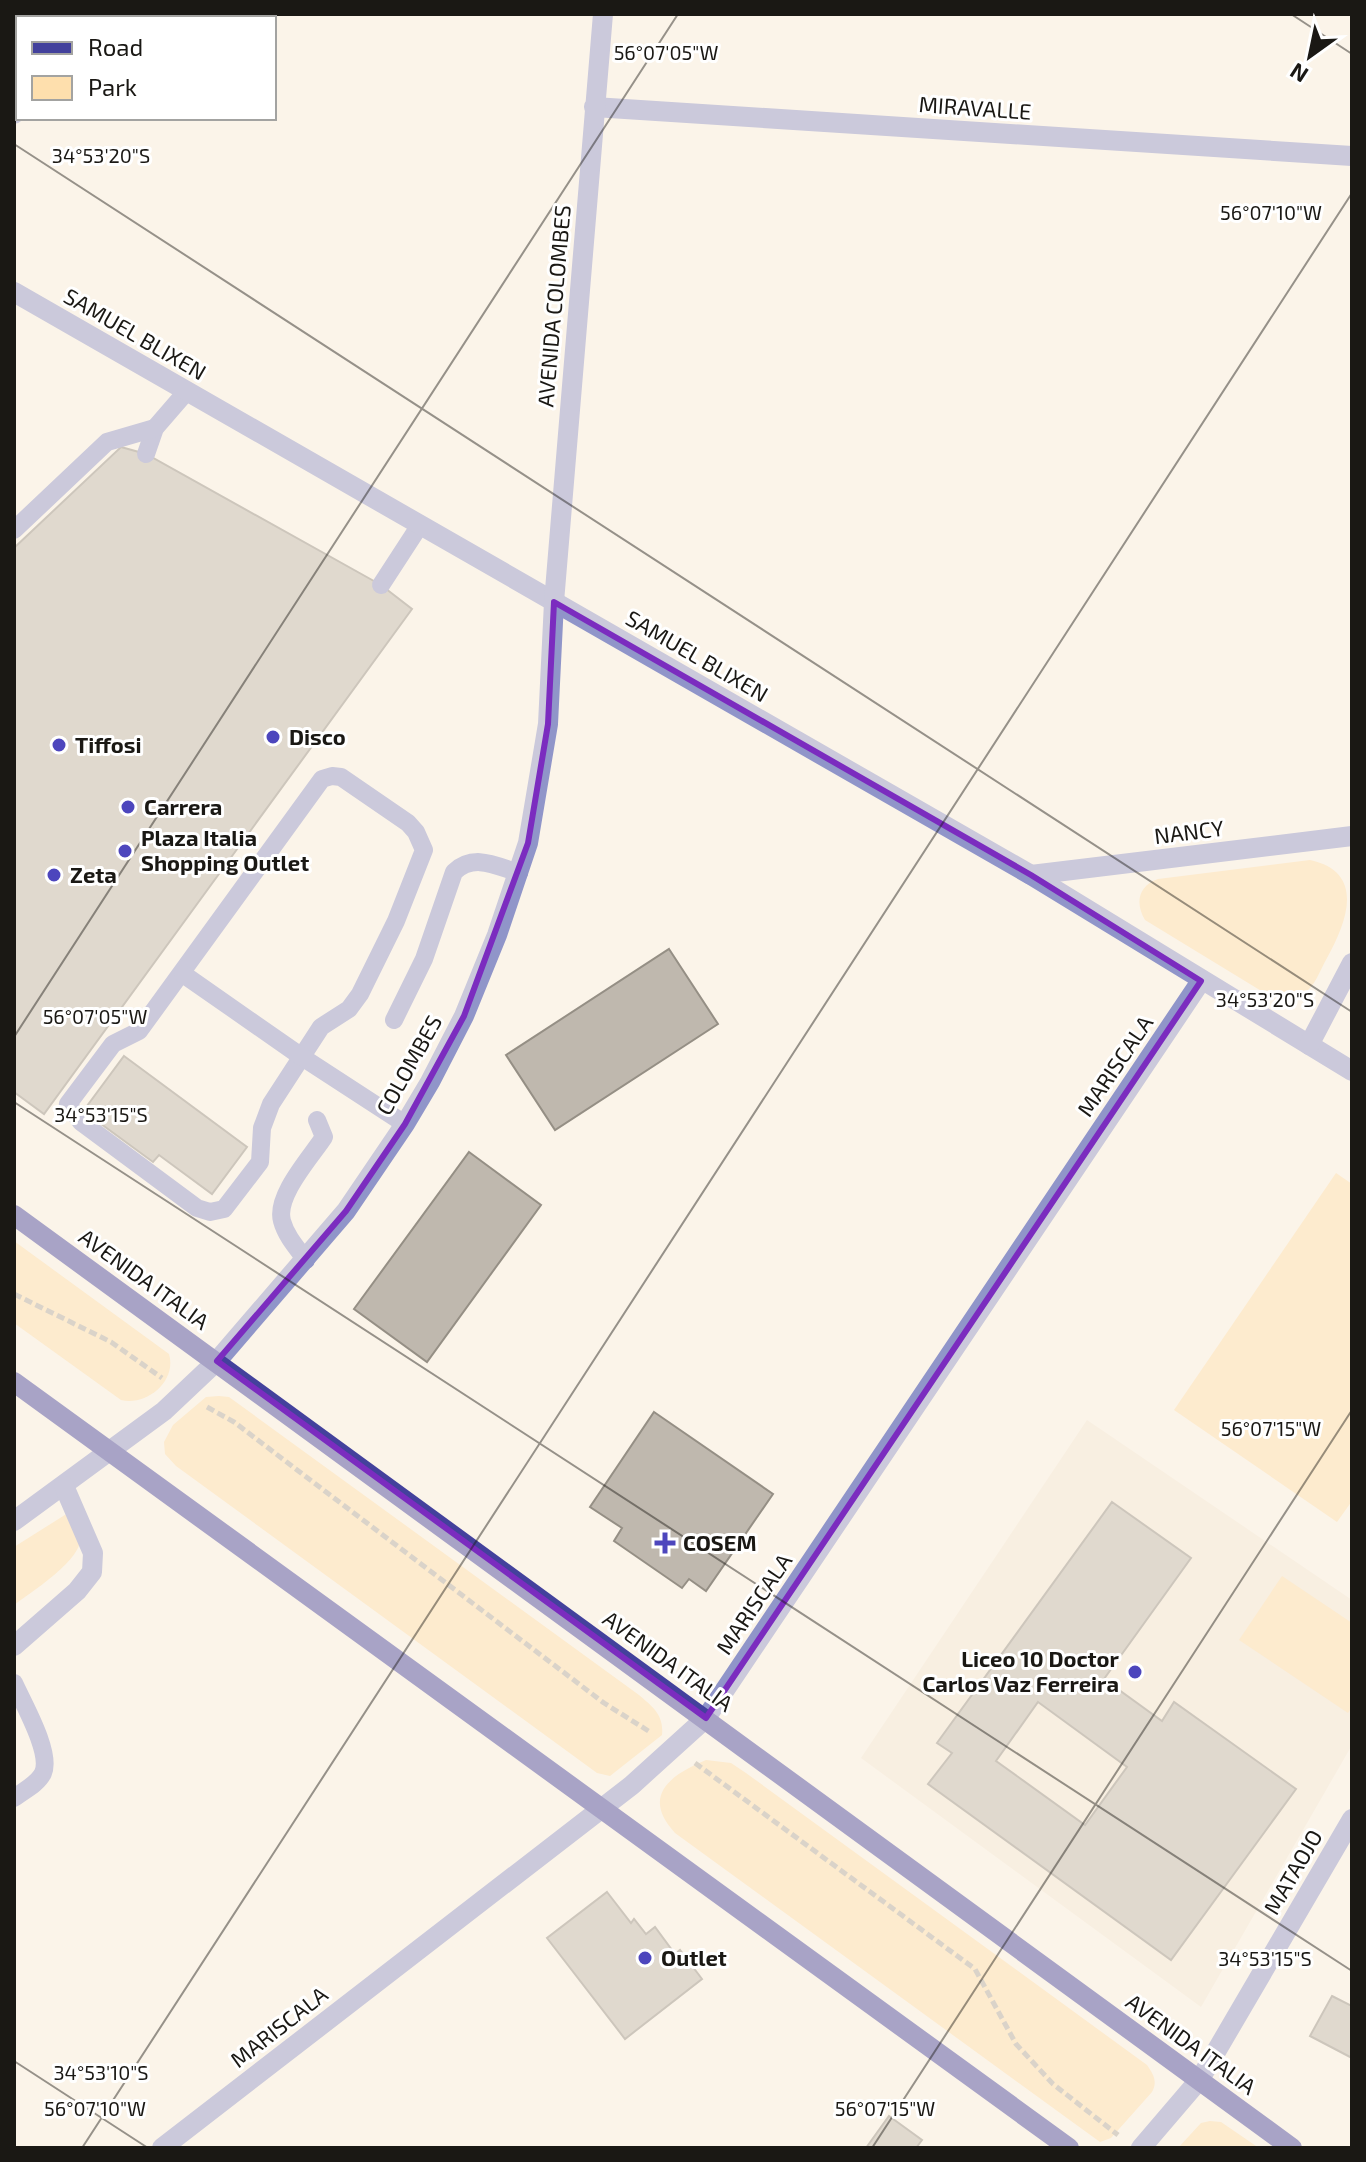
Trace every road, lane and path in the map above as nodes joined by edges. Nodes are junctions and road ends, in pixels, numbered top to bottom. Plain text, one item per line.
1 (603, 14) edge
2 (594, 107) junction
3 (1352, 156) edge
4 (14, 292) edge
5 (187, 391) junction
6 (155, 428) junction
7 (146, 454) dead end
8 (420, 525) junction
9 (14, 530) edge
10 (381, 585) dead end
11 (554, 602) junction
12 (1352, 836) edge
13 (519, 873) junction
14 (1031, 875) junction
15 (1352, 963) edge
16 (183, 974) junction
17 (1201, 981) junction
18 (394, 1020) dead end
19 (1309, 1045) junction
20 (302, 1057) junction
21 (1352, 1071) edge
22 (317, 1120) dead end
23 (405, 1124) junction
24 (14, 1215) edge
25 (306, 1260) junction
26 (14, 1294) edge
27 (217, 1361) junction
28 (14, 1382) edge
29 (183, 1393) junction
30 (109, 1450) junction
31 (64, 1486) junction
32 (14, 1521) edge
33 (14, 1646) edge
34 (14, 1683) edge
35 (706, 1718) junction
36 (675, 1748) junction
37 (14, 1798) edge
38 (602, 1808) junction
39 (1352, 1819) edge
40 (1200, 2079) junction
41 (1122, 2139) dead end
42 (162, 2148) edge
43 (1069, 2148) edge
44 (1141, 2148) edge
45 (1292, 2148) edge

1 - 2 street, AVENIDA COLOMBES
2 - 3 street, MIRAVALLE
2 - 11 street, AVENIDA COLOMBES
4 - 5 street, SAMUEL BLIXEN
5 - 6 lane
5 - 8 street, SAMUEL BLIXEN
6 - 7 lane
6 - 9 lane
8 - 10 lane
8 - 11 street, SAMUEL BLIXEN
11 - 13 street, COLOMBES
11 - 14 street, SAMUEL BLIXEN
12 - 14 street, NANCY
13 - 18 lane
13 - 23 street, COLOMBES
14 - 17 street, SAMUEL BLIXEN
15 - 19 street
16 - 20 lane
16 - 20 lane
16 - 20 lane
17 - 19 street, SAMUEL BLIXEN
17 - 35 street, MARISCALA
19 - 21 street, SAMUEL BLIXEN
20 - 23 lane
22 - 25 lane
23 - 25 street, COLOMBES
24 - 27 main road, AVENIDA ITALIA
25 - 27 street, COLOMBES
26 - 29 path
27 - 29 street, COLOMBES
27 - 35 main road, AVENIDA ITALIA
28 - 30 main road
29 - 30 street, COLOMBES
29 - 36 path
30 - 31 street, COLOMBES
30 - 38 main road
31 - 32 street, COLOMBES
31 - 33 street
34 - 37 lane
35 - 36 street, MARISCALA
35 - 40 main road, AVENIDA ITALIA
36 - 38 street, MARISCALA
36 - 41 path
38 - 42 street, MARISCALA
38 - 43 main road
39 - 40 street, MATAOJO
40 - 44 street, MATAOJO
40 - 45 main road, AVENIDA ITALIA

